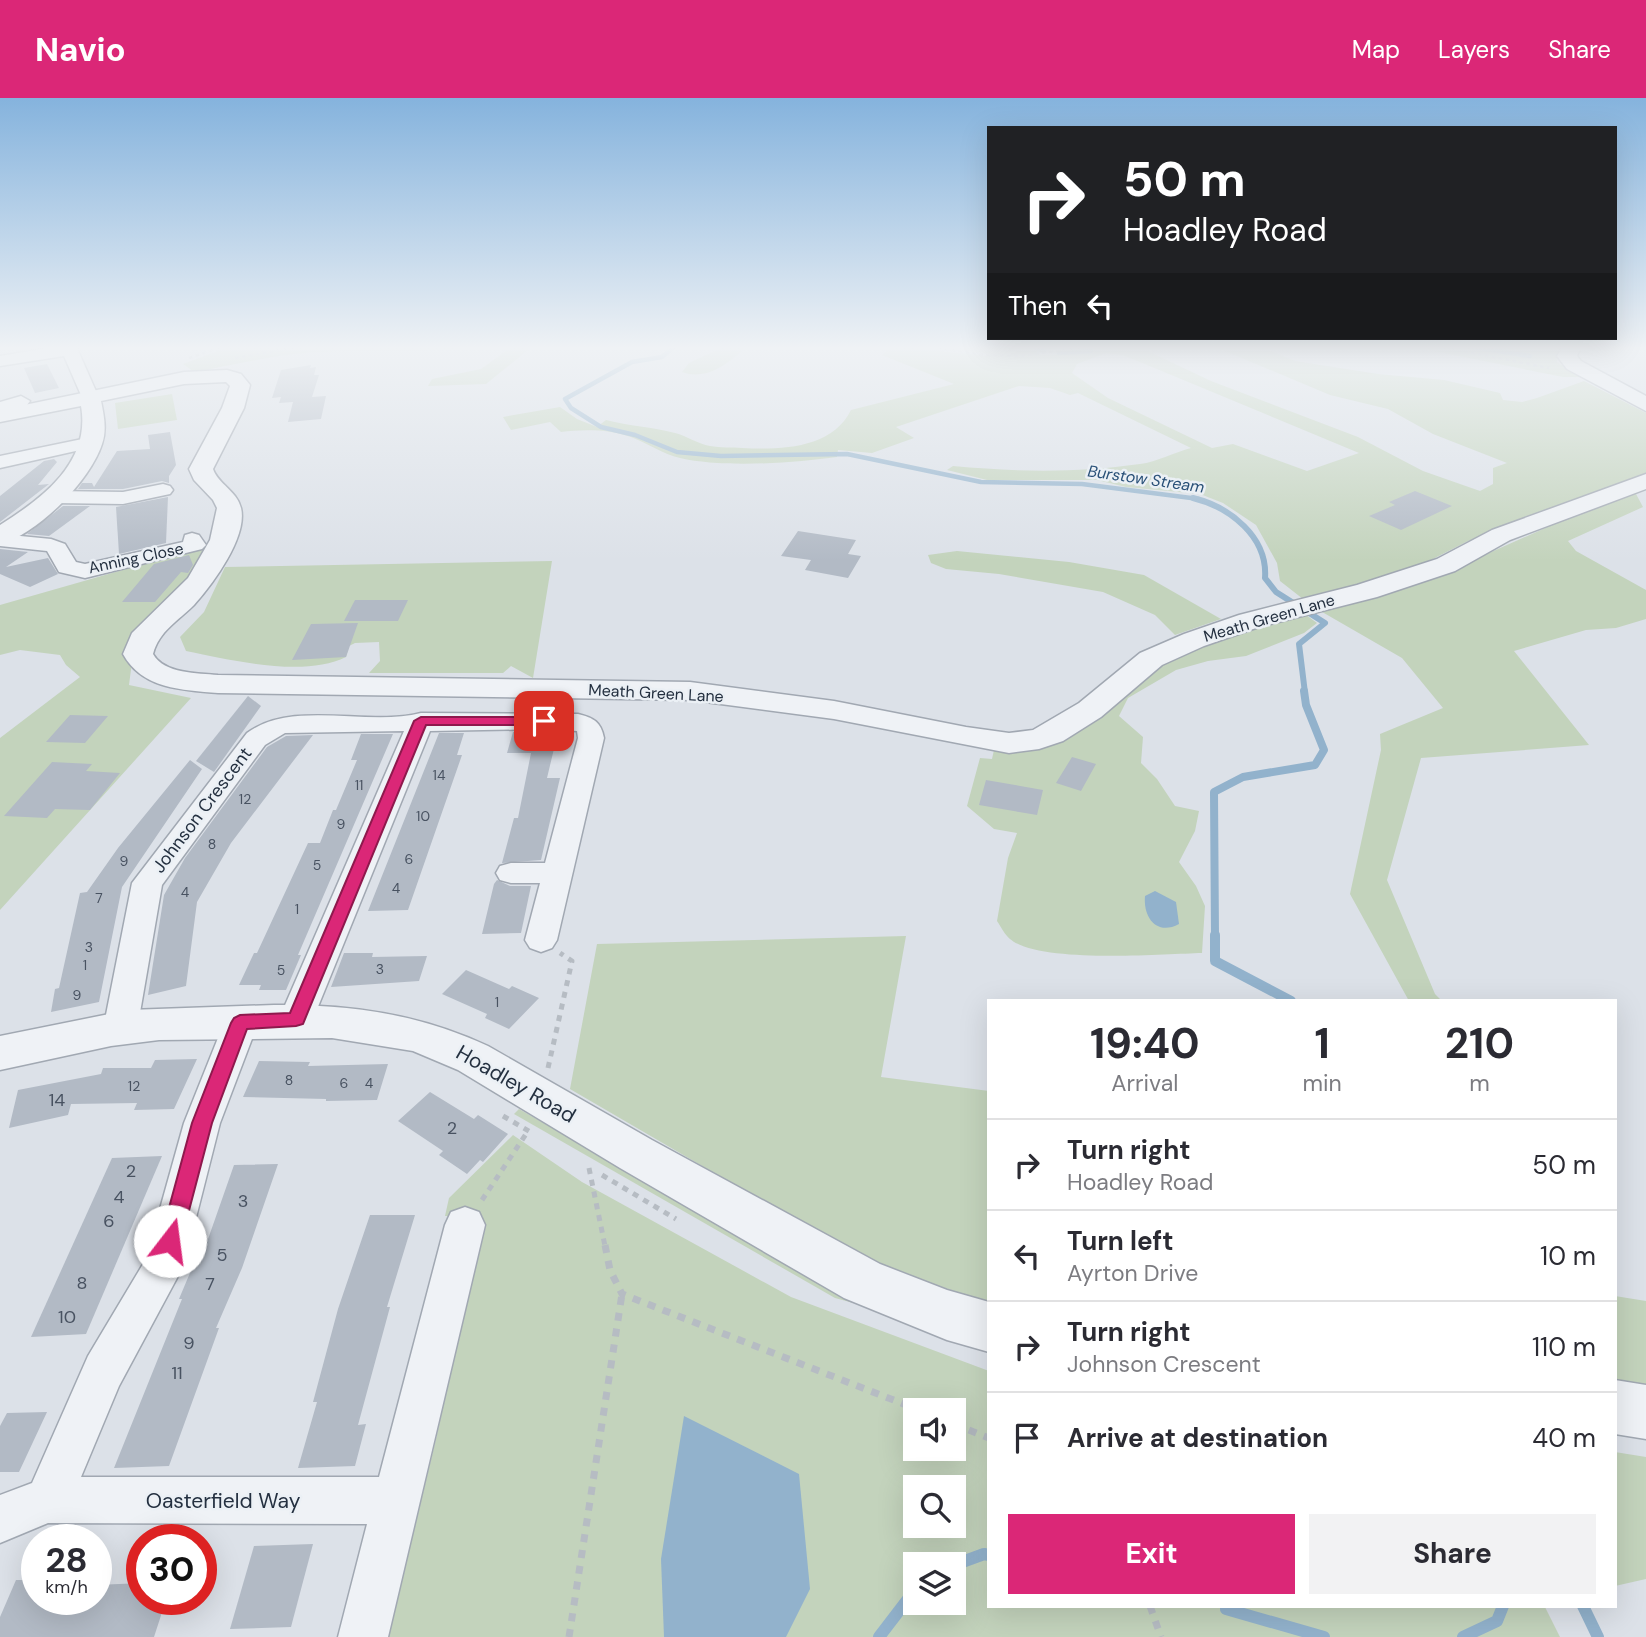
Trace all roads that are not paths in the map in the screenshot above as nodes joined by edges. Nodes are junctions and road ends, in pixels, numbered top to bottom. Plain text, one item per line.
1 (95, 418) edge
2 (228, 418) edge
3 (92, 442) junction
4 (0, 462) edge
5 (1646, 481) edge
6 (163, 490) dead end
7 (54, 497) junction
8 (1, 535) edge
9 (192, 539) dead end
10 (421, 721) junction
11 (511, 873) dead end
12 (556, 873) junction
13 (541, 940) road end
14 (296, 1019) junction
15 (240, 1023) junction
16 (120, 1030) junction
17 (0, 1053) edge
18 (465, 1225) road end
19 (987, 1325) edge
20 (1617, 1407) edge
21 (1646, 1412) edge
22 (48, 1500) junction
23 (398, 1501) junction
24 (0, 1519) edge
25 (363, 1637) edge

1 - 3 street
2 - 5 street, Meath Green Lane
3 - 4 street
3 - 7 street
6 - 7 street
7 - 8 street
8 - 9 street, Anning Close
10 - 12 street, Johnson Crescent
10 - 14 street
10 - 16 street, Johnson Crescent
11 - 12 street
12 - 13 street, Johnson Crescent
14 - 15 street, Hoadley Road
14 - 19 street, Hoadley Road
15 - 16 street, Hoadley Road
15 - 22 street
16 - 17 street, Hoadley Road
18 - 23 street
20 - 21 street
22 - 23 street, Oasterfield Way
22 - 24 street
23 - 25 street

